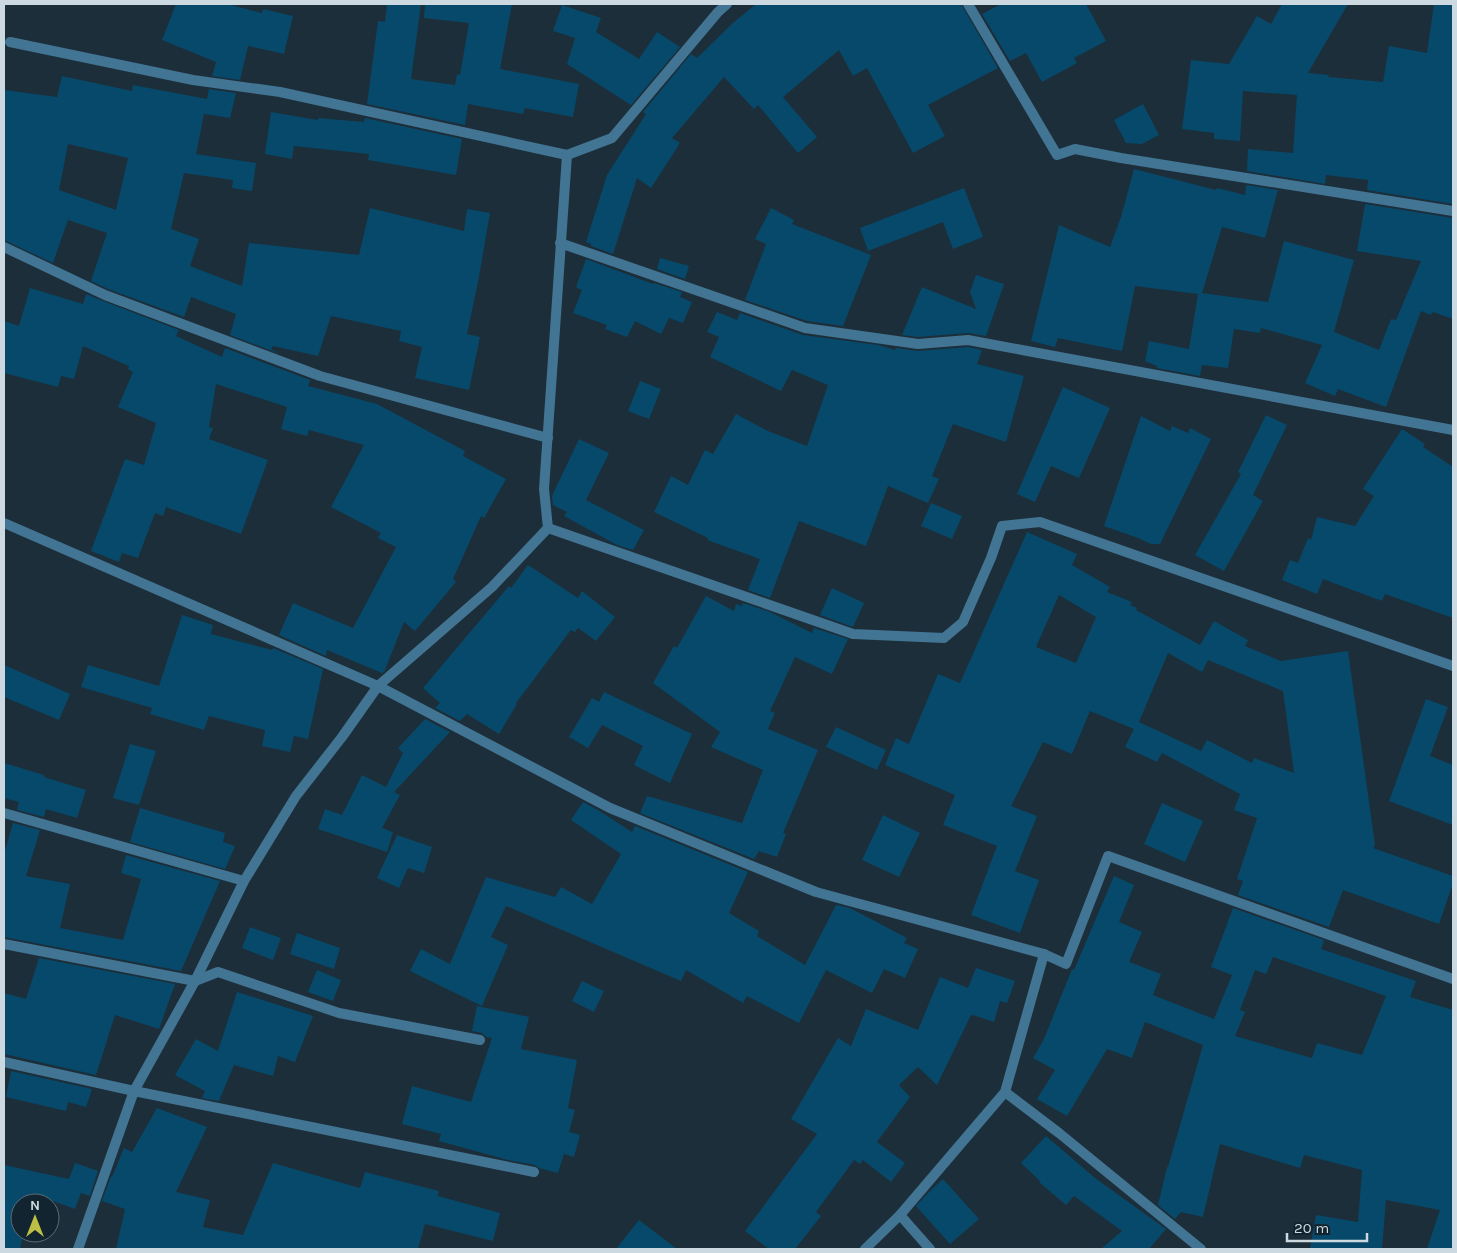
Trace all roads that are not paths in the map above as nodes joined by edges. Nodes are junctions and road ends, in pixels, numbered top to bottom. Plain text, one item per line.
1 (727, 4) edge
2 (968, 4) edge
3 (10, 42) dead end
4 (567, 155) junction
5 (1453, 211) edge
6 (560, 243) junction
7 (4, 247) edge
8 (1453, 430) edge
9 (548, 438) junction
10 (4, 523) edge
11 (548, 528) junction
12 (1453, 666) edge
13 (378, 686) junction
14 (4, 813) edge
15 (244, 882) junction
16 (4, 944) edge
17 (1044, 954) junction
18 (1453, 979) edge
19 (195, 981) junction
20 (480, 1040) dead end
21 (4, 1062) edge
22 (134, 1091) junction
23 (1005, 1092) junction
24 (534, 1172) dead end
25 (900, 1215) junction
26 (78, 1249) edge
27 (865, 1249) edge
28 (930, 1249) edge
29 (1201, 1249) edge

1 - 4 street
2 - 5 street
3 - 4 street
4 - 6 street
6 - 8 street
6 - 9 street
7 - 9 street
9 - 11 street
10 - 13 street
11 - 12 street
11 - 13 street
13 - 15 street
13 - 17 street
14 - 15 street
15 - 19 street
16 - 19 street
17 - 18 street
17 - 23 street
19 - 20 street
19 - 22 street
21 - 22 street
22 - 24 street
22 - 26 street
23 - 25 street
23 - 29 street
25 - 27 street
25 - 28 street

